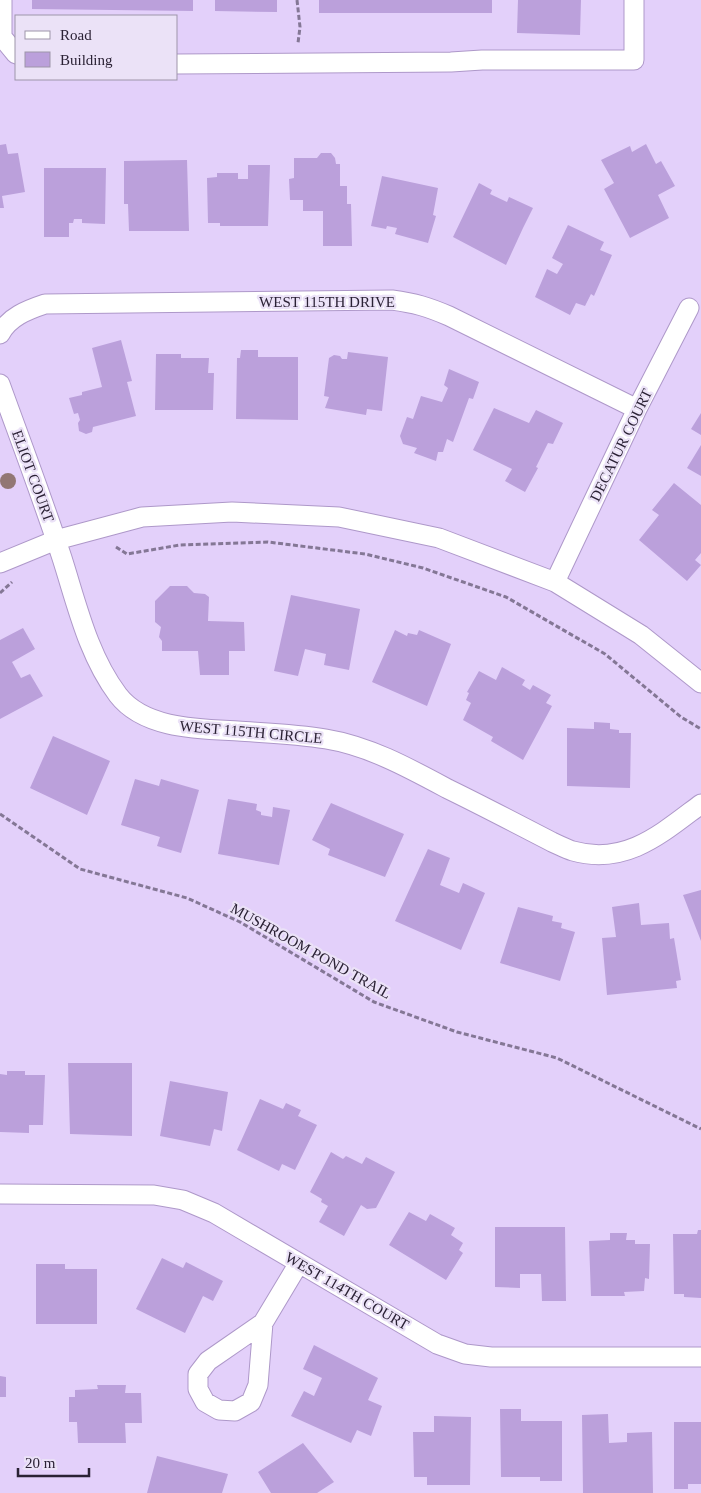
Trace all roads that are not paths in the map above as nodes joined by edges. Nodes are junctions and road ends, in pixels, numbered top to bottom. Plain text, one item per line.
1 (2, 0) edge
2 (634, 0) edge
3 (15, 53) edge
4 (178, 64) edge
5 (690, 308) dead end
6 (0, 332) edge
7 (0, 384) edge
8 (637, 409) junction
9 (56, 540) junction
10 (0, 563) edge
11 (555, 582) junction
12 (701, 683) edge
13 (701, 804) edge
14 (0, 1194) edge
15 (299, 1263) junction
16 (263, 1323) junction
17 (701, 1357) edge

1 - 3 street
2 - 4 street
5 - 8 street, DECATUR COURT
6 - 8 street, WEST 115TH DRIVE
7 - 9 street, ELIOT COURT
8 - 11 street, DECATUR COURT
9 - 10 street
9 - 11 street
9 - 13 street, WEST 115TH CIRCLE
11 - 12 street
14 - 15 street, WEST 114TH COURT
15 - 16 street
15 - 17 street, WEST 114TH COURT
16 - 16 street

